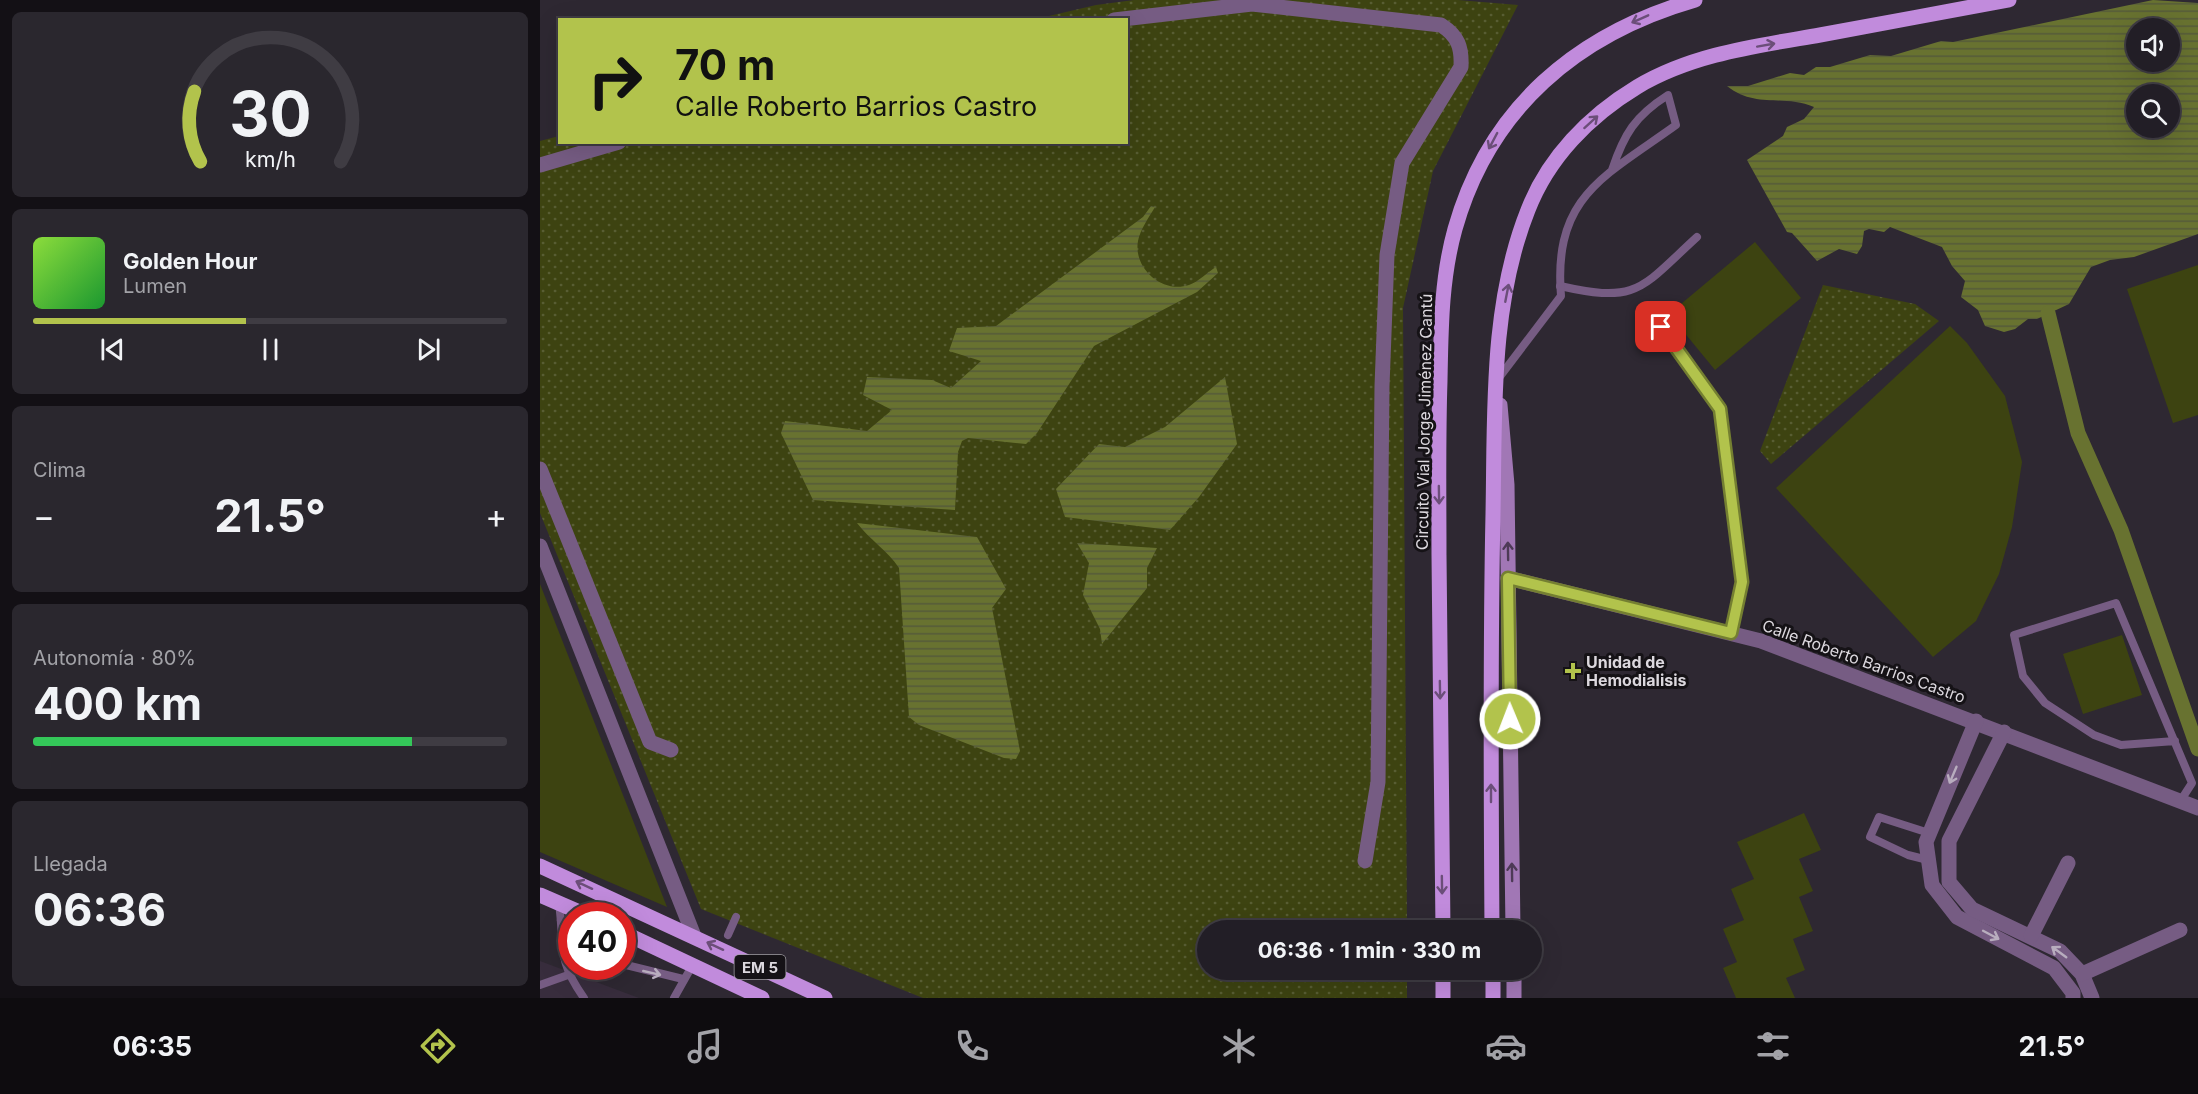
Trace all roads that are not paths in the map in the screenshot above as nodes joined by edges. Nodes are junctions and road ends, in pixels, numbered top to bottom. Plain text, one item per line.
1 (1695, 0) edge
2 (2009, 0) edge
3 (1128, 18) edge
4 (612, 144) edge
5 (540, 165) edge
6 (1612, 170) junction
7 (1697, 237) dead end
8 (1560, 286) junction
9 (1661, 327) dead end
10 (1496, 351) junction
11 (1498, 380) junction
12 (540, 469) edge
13 (540, 546) edge
14 (1508, 578) junction
15 (1731, 633) junction
16 (1976, 721) junction
17 (2004, 732) junction
18 (2175, 741) junction
19 (1964, 749) junction
20 (671, 750) dead end
21 (1990, 760) junction
22 (2195, 782) edge
23 (2181, 800) junction
24 (2198, 808) edge
25 (1929, 833) junction
26 (1928, 860) junction
27 (1365, 861) dead end
28 (2068, 863) dead end
29 (540, 866) edge
30 (540, 895) edge
31 (559, 902) edge
32 (736, 917) dead end
33 (1443, 920) edge
34 (1492, 920) edge
35 (1513, 920) edge
36 (2180, 930) dead end
37 (728, 935) dead end
38 (694, 936) junction
39 (2031, 936) junction
40 (636, 939) edge
41 (692, 966) junction
42 (636, 968) edge
43 (2082, 974) junction
44 (558, 979) edge
45 (682, 979) junction
46 (571, 980) edge
47 (1443, 980) edge
48 (1493, 980) edge
49 (1514, 980) edge
50 (540, 986) edge
51 (584, 998) edge
52 (674, 998) edge
53 (762, 998) edge
54 (825, 998) edge
55 (1443, 998) edge
56 (1493, 998) edge
57 (1514, 998) edge
58 (2073, 998) edge
59 (2092, 998) edge

1 -> 33 main road, Circuito Vial Jorge Jiménez Cantú
10 -> 2 main road
3 - 27 street
4 - 5 street
6 - 6 lane
6 - 8 lane
7 - 8 lane
8 - 11 lane
9 - 15 lane
10 - 11 street
34 -> 10 main road
14 -> 11 street
12 - 20 street
13 - 38 street
14 - 15 street, Calle Roberto Barrios Castro
35 -> 14 street
15 - 16 street, Calle Roberto Barrios Castro
16 - 17 street, Calle Roberto Barrios Castro
16 - 19 street
17 - 21 street
17 - 23 street, Calle Roberto Barrios Castro
18 - 18 lane
18 - 22 lane
19 - 21 street
19 -> 25 street
21 - 39 street
22 - 23 lane
23 - 24 street, Calle Roberto Barrios Castro
25 - 26 street
25 - 26 lane
26 -> 58 street
28 - 39 street
38 -> 29 main road, EM 5
30 - 31 main road
32 - 37 lane
36 - 43 street
54 -> 38 main road, EM 5
43 -> 39 street
40 - 41 main road, EM 5
41 - 45 lane
41 - 53 main road, EM 5
42 -> 45 lane
43 - 59 street
44 - 50 lane
45 - 52 lane
46 - 51 lane
47 - 55 main road
48 - 56 main road
49 - 57 street

